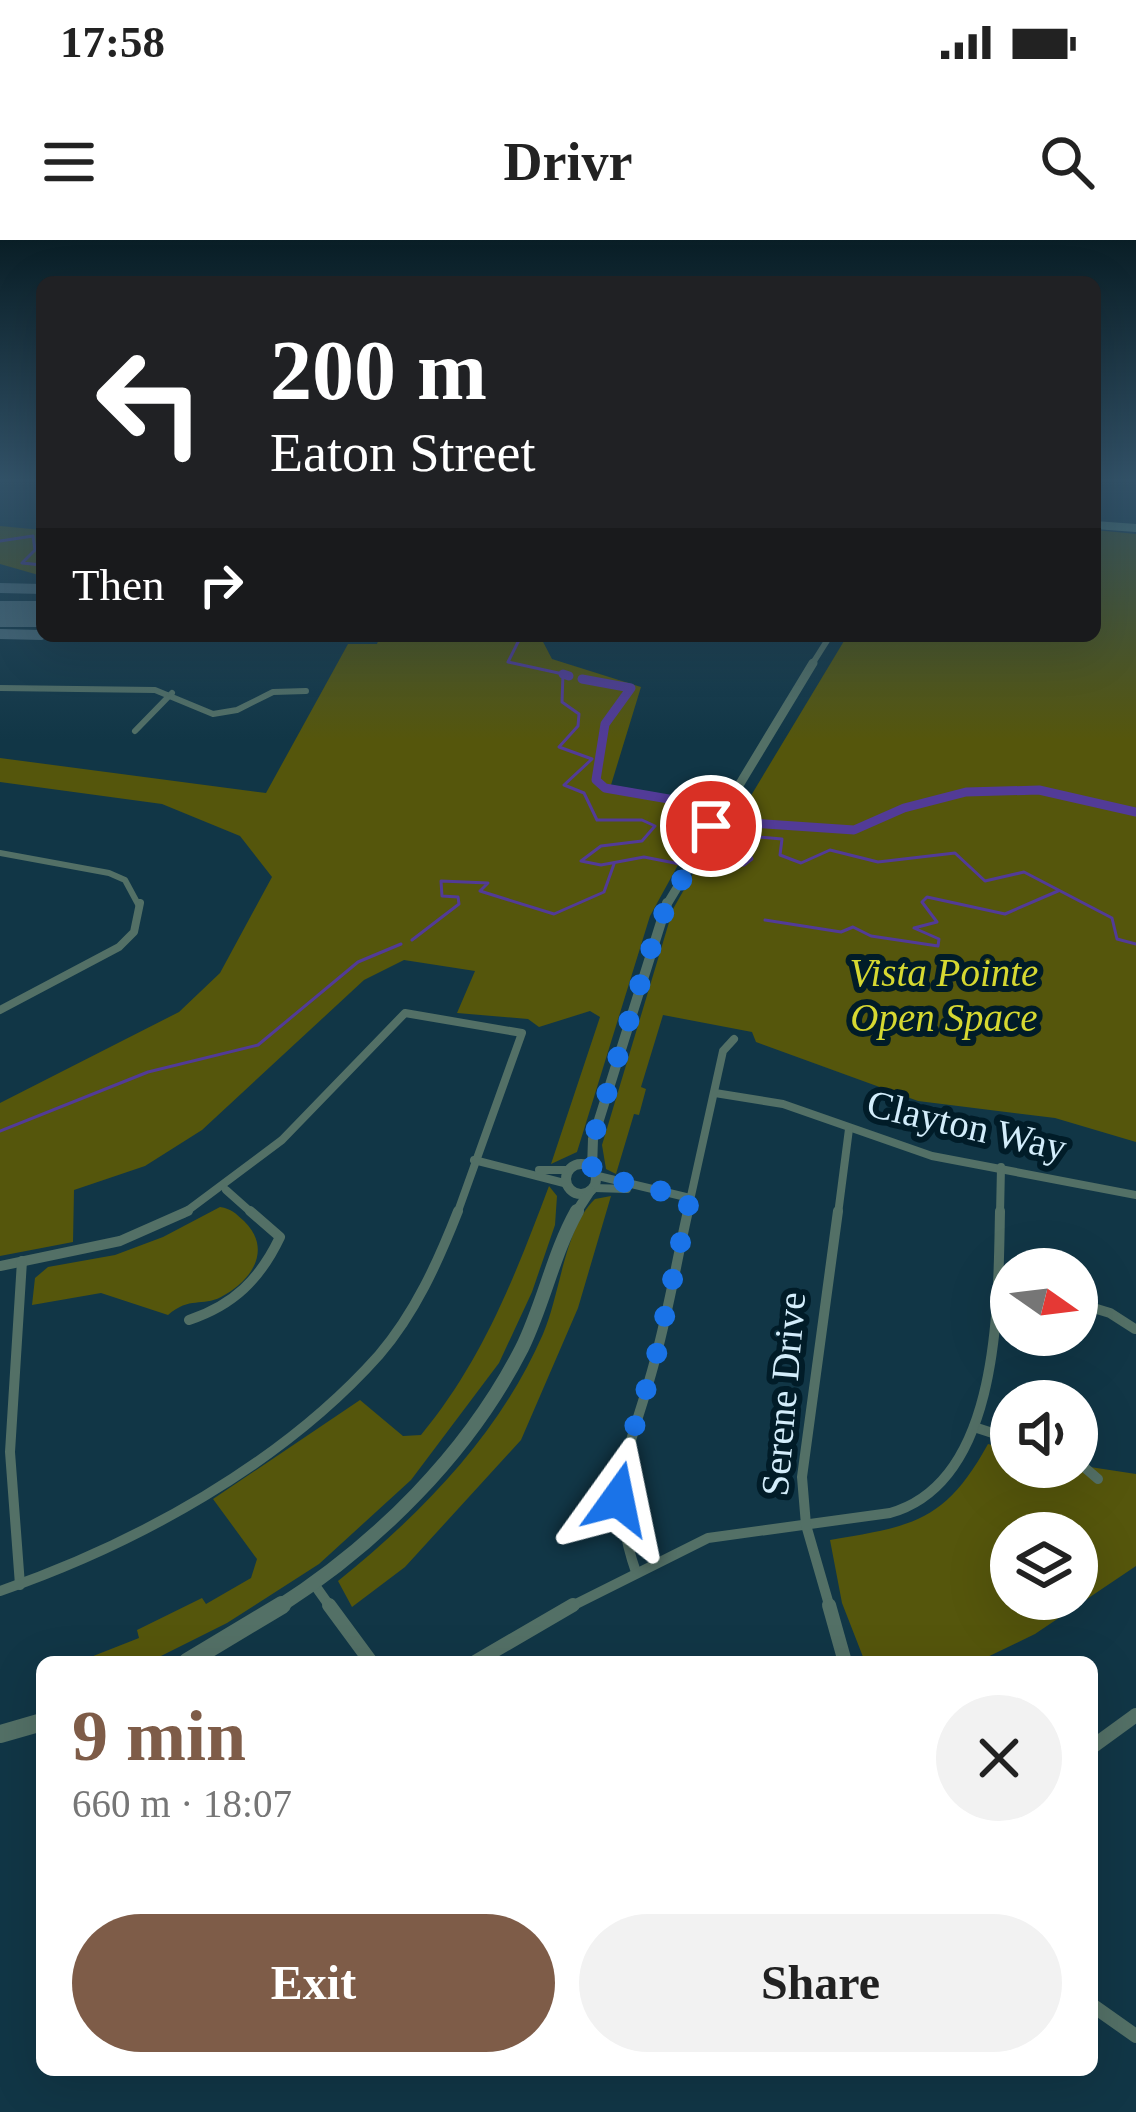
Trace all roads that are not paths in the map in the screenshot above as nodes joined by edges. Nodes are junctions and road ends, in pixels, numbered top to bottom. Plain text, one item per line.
1 (826, 642) edge
2 (2, 690) edge
3 (306, 691) dead end
4 (172, 693) junction
5 (135, 731) dead end
6 (0, 853) edge
7 (0, 1010) edge
8 (734, 1039) dead end
9 (715, 1093) junction
10 (849, 1129) junction
11 (593, 1139) junction
12 (474, 1160) junction
13 (1001, 1167) junction
14 (568, 1177) junction
15 (593, 1181) junction
16 (226, 1190) junction
17 (1136, 1195) edge
18 (690, 1198) junction
19 (566, 1227) junction
20 (1004, 1248) edge
21 (22, 1261) junction
22 (0, 1266) edge
23 (1098, 1309) edge
24 (189, 1321) dead end
25 (1135, 1329) edge
26 (990, 1352) edge
27 (974, 1427) junction
28 (990, 1432) edge
29 (806, 1526) junction
30 (636, 1572) junction
31 (314, 1583) junction
32 (20, 1585) junction
33 (0, 1591) edge
34 (197, 1656) edge
35 (367, 1656) edge
36 (486, 1656) edge
37 (843, 1656) edge
38 (1136, 1715) edge
39 (36, 1724) edge
40 (0, 1734) edge
41 (1098, 1743) edge
42 (1098, 2009) edge
43 (1136, 2036) edge

1 - 11 street
2 - 4 street
3 - 4 street
4 - 5 street
6 - 7 street
8 - 9 street
9 - 10 street, Clayton Way
9 - 18 street
10 - 13 street, Clayton Way
10 - 29 street, Serene Drive
11 - 14 street
11 - 15 street
12 - 14 street
12 - 16 street
12 - 32 street
13 - 17 street, Clayton Way
13 - 20 street
14 - 15 street
14 - 15 street
14 - 19 street
15 - 18 street
15 - 19 street
16 - 21 street
16 - 24 street
18 - 30 street
19 - 31 street
21 - 22 street
21 - 32 street
23 - 25 street
26 - 27 street
27 - 28 street
27 - 29 street
29 - 30 street
29 - 37 street, Serene Drive
30 - 36 street
31 - 34 street
31 - 35 street
32 - 33 street
38 - 41 street
39 - 40 street
42 - 43 street

